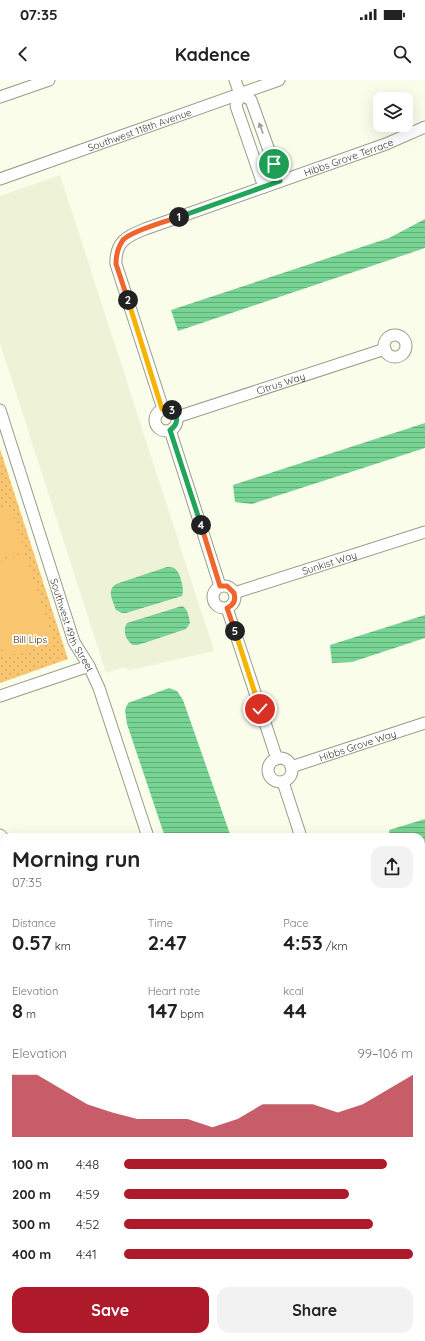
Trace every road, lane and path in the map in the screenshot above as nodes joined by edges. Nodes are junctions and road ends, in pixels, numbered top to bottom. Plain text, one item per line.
1 (49, 80) edge
2 (235, 80) edge
3 (279, 80) edge
4 (240, 94) junction
5 (0, 97) edge
6 (425, 127) edge
7 (0, 179) edge
8 (280, 181) junction
9 (264, 187) junction
10 (385, 349) dead end
11 (162, 409) junction
12 (0, 410) edge
13 (177, 417) junction
14 (170, 430) junction
15 (425, 532) edge
16 (220, 586) junction
17 (234, 593) junction
18 (227, 608) junction
19 (89, 666) junction
20 (0, 696) edge
21 (425, 723) edge
22 (277, 759) junction
23 (291, 766) junction
24 (283, 782) junction
25 (147, 833) edge
26 (300, 833) edge

1 - 5 street
2 - 4 street
3 - 4 street, Southwest 118th Avenue
4 - 7 street, Southwest 118th Avenue
8 -> 4 street
4 - 9 street
6 - 8 street, Hibbs Grove Terrace
8 - 9 street, Hibbs Grove Terrace
9 - 11 street, Hibbs Grove Terrace
10 - 13 street, Citrus Way
11 - 13 street
11 - 14 street
12 - 19 street, Southwest 49th Street
13 - 14 street
14 - 16 street
15 - 17 street, Sunkist Way
16 - 17 street
16 - 18 street
17 - 18 street
18 - 22 street
19 - 20 street
19 - 25 street, Southwest 49th Street
21 - 23 street, Hibbs Grove Way
22 - 23 street
22 - 24 street
23 - 24 street
24 - 26 street

